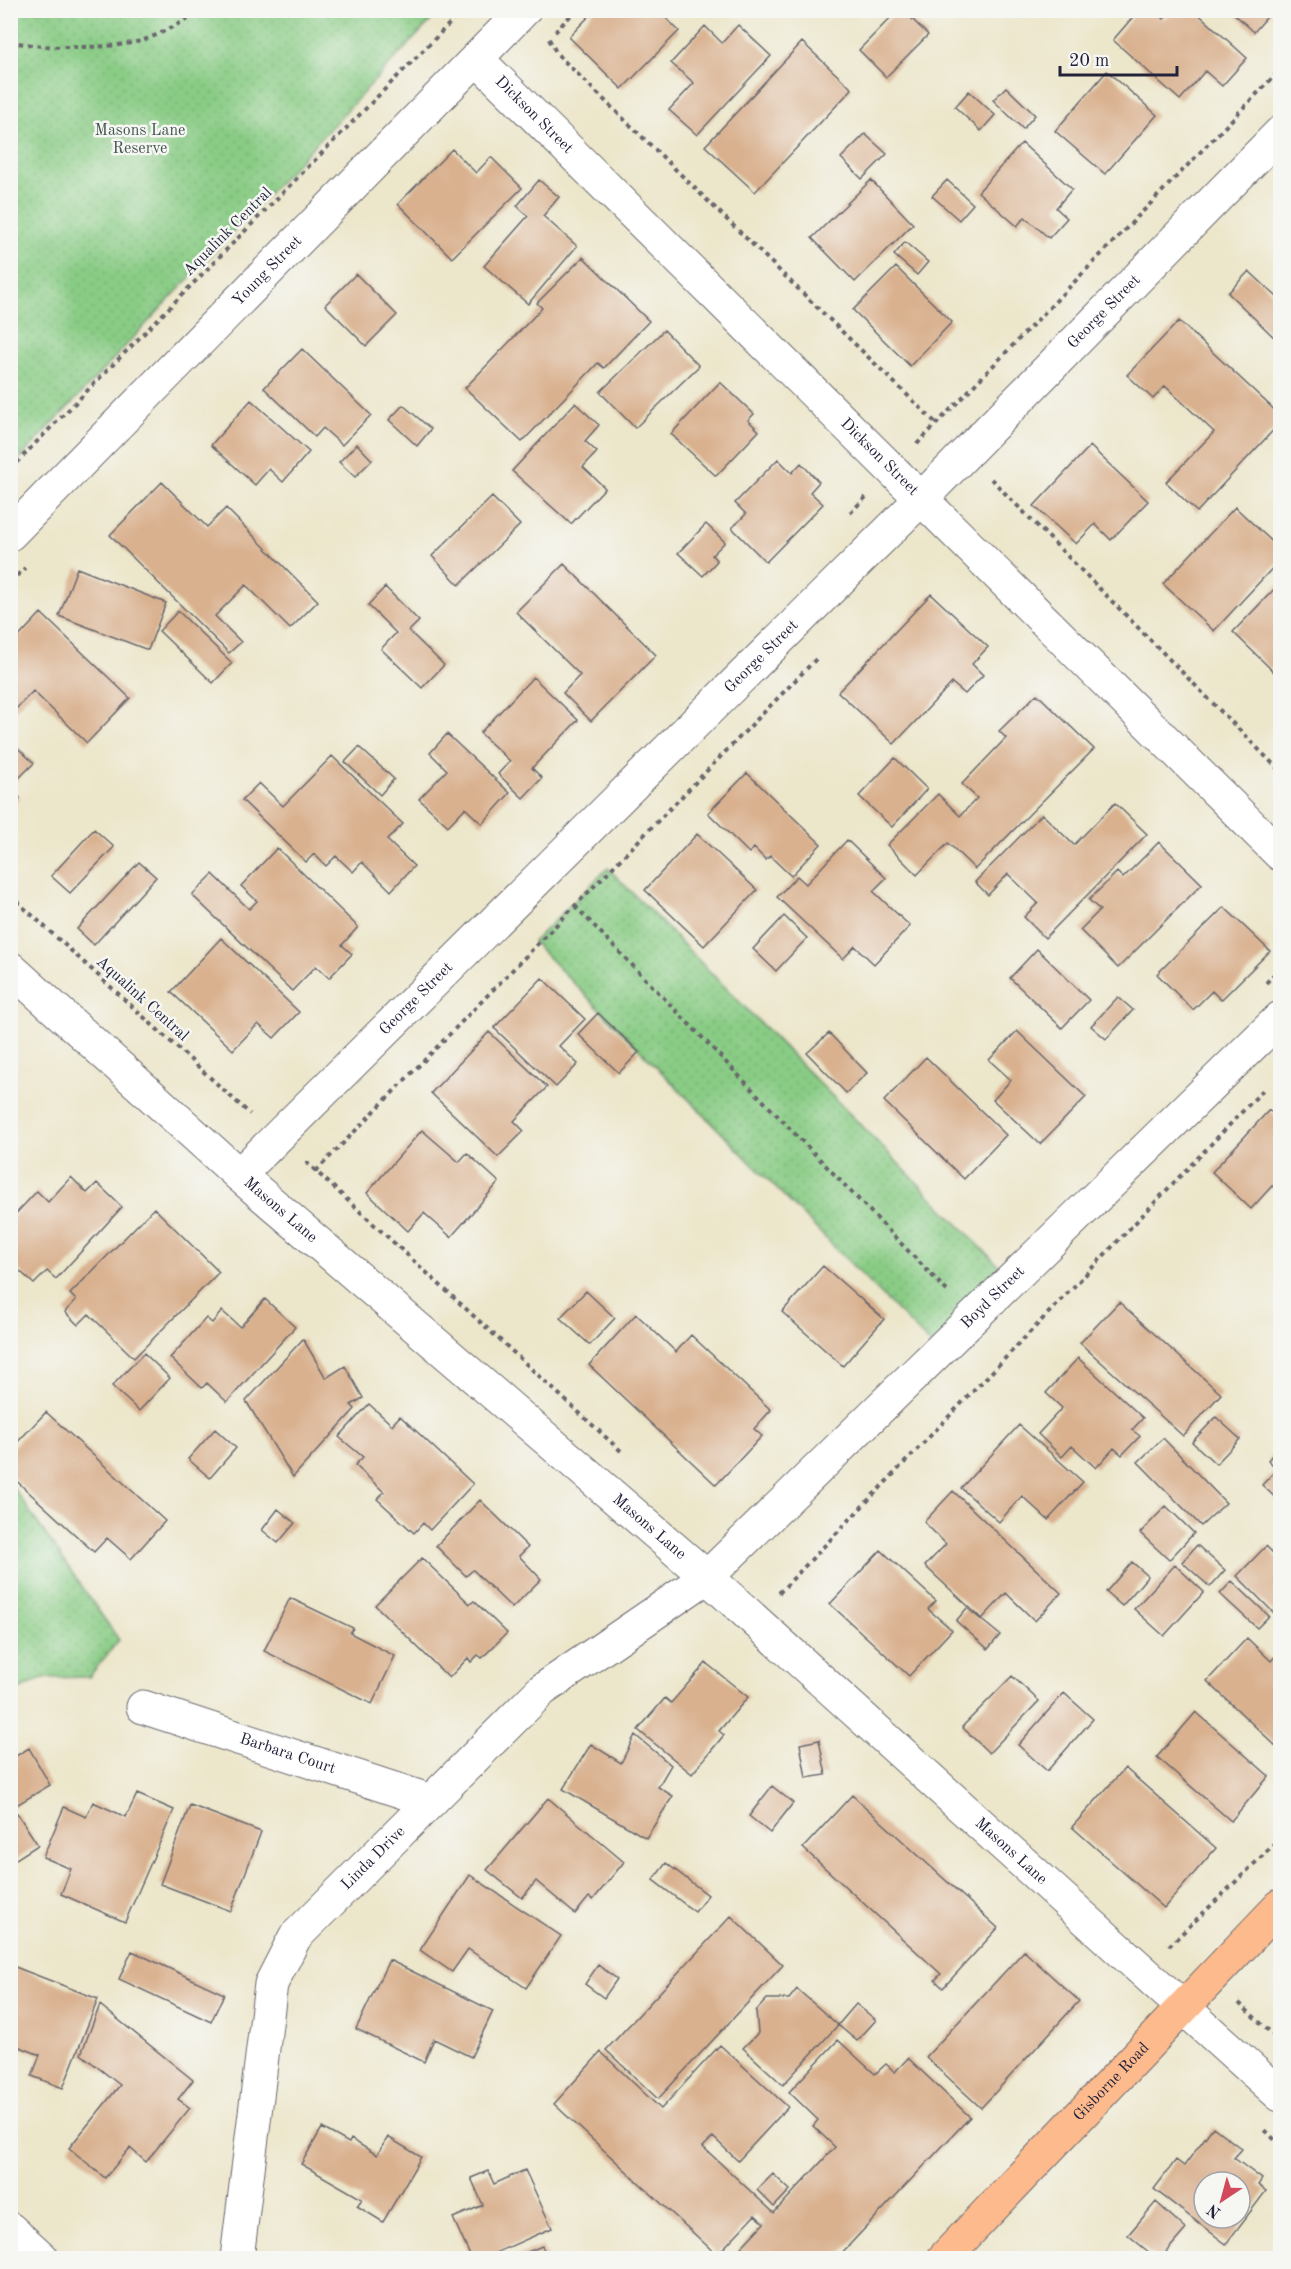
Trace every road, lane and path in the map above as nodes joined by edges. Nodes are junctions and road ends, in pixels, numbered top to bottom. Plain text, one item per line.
1 (203, 10) edge
2 (463, 10) edge
3 (524, 10) edge
4 (576, 10) edge
5 (10, 41) edge
6 (477, 59) junction
7 (1281, 70) edge
8 (1281, 133) edge
9 (10, 470) edge
10 (999, 472) dead end
11 (921, 498) junction
12 (10, 534) edge
13 (824, 651) dead end
14 (1281, 771) edge
15 (1281, 854) edge
16 (10, 895) edge
17 (575, 906) junction
18 (11, 969) edge
19 (1281, 1018) edge
20 (1272, 1081) dead end
21 (257, 1120) dead end
22 (316, 1171) dead end
23 (239, 1175) junction
24 (956, 1300) dead end
25 (707, 1577) junction
26 (777, 1595) dead end
27 (143, 1707) dead end
28 (430, 1801) junction
29 (1281, 1839) edge
30 (1281, 1906) edge
31 (1168, 1946) dead end
32 (1184, 2005) junction
33 (1281, 2095) edge
34 (10, 2229) edge
35 (42, 2259) edge
36 (237, 2259) edge
37 (944, 2259) edge

1 - 5 path
2 - 9 path, Aqualink Central
3 - 6 street, Young Street
4 - 7 path
6 - 11 street, Dickson Street
6 - 12 street, Young Street
8 - 11 street, George Street
10 - 14 path
11 - 15 street, Dickson Street
11 - 23 street, George Street
13 - 17 path
16 - 21 path, Aqualink Central
17 - 22 path
17 - 24 path
18 - 23 street, Masons Lane
19 - 25 street, Boyd Street
20 - 26 path
23 - 25 street, Masons Lane
25 - 28 street, Linda Drive
25 - 32 street, Masons Lane
27 - 28 street, Barbara Court
28 - 36 street, Linda Drive
29 - 31 path
30 - 32 main road, Gisborne Road
32 - 33 street, Masons Lane
32 - 37 main road, Gisborne Road
34 - 35 street

